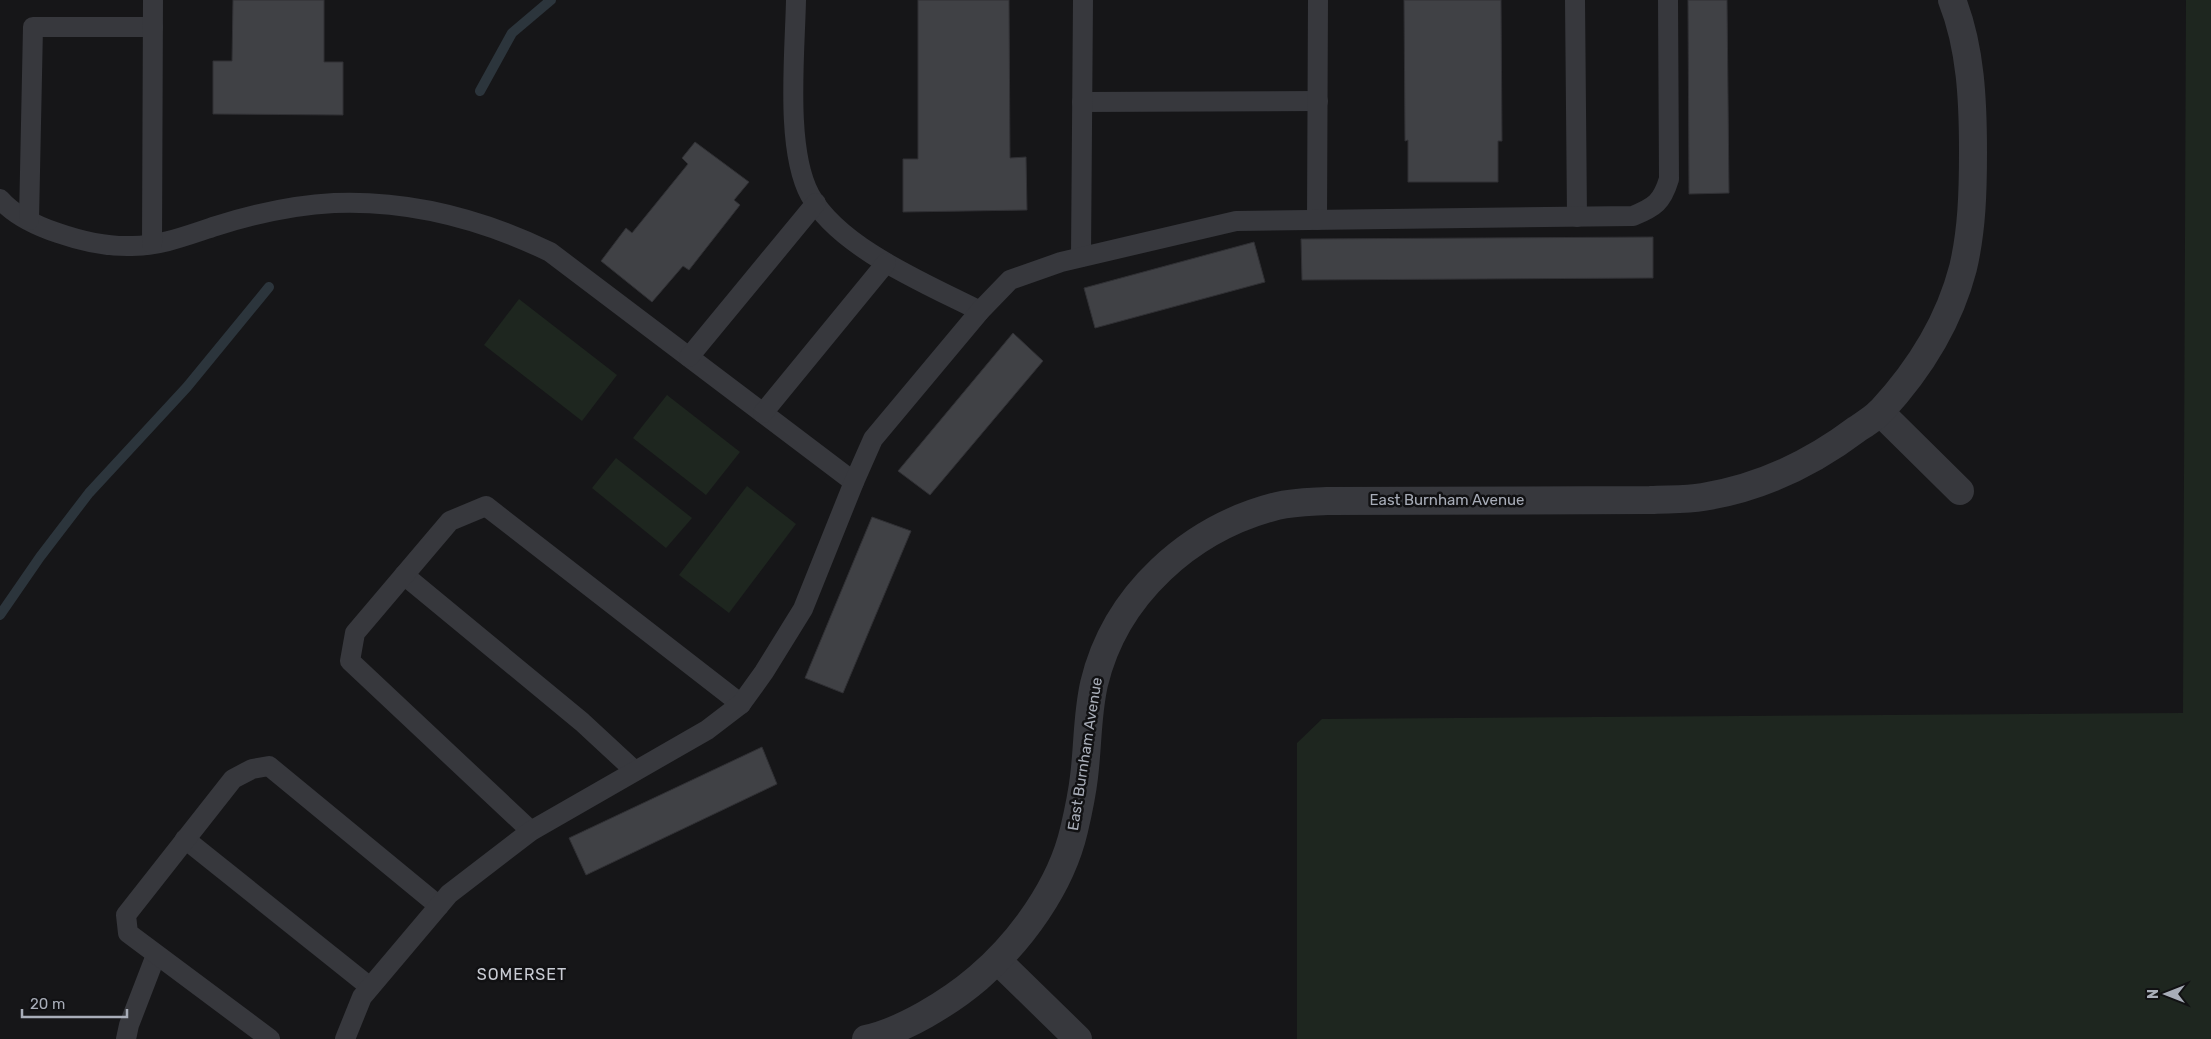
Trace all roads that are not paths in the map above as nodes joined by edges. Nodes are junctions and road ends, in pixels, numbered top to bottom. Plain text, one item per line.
1 (153, 0) edge
2 (796, 0) edge
3 (1083, 0) edge
4 (1318, 0) edge
5 (1575, 0) edge
6 (1668, 0) edge
7 (1952, 0) edge
8 (153, 27) junction
9 (1318, 101) junction
10 (1082, 102) junction
11 (816, 203) junction
12 (3, 208) edge
13 (1577, 217) junction
14 (29, 220) junction
15 (1317, 220) junction
16 (152, 244) junction
17 (1081, 257) junction
18 (886, 262) junction
19 (980, 311) junction
20 (689, 357) junction
21 (1880, 412) junction
22 (763, 413) junction
23 (854, 482) junction
24 (1960, 491) dead end
25 (404, 576) junction
26 (740, 704) junction
27 (635, 771) junction
28 (532, 831) junction
29 (185, 839) junction
30 (439, 906) junction
31 (156, 954) junction
32 (998, 961) junction
33 (370, 987) junction
34 (247, 1032) edge
35 (126, 1039) edge
36 (270, 1039) edge
37 (345, 1039) edge
38 (866, 1039) edge
39 (1078, 1039) edge

1 - 8 lane
2 - 11 lane
3 - 10 lane
4 - 9 lane
5 - 13 lane
6 - 13 lane
7 - 21 street, East Burnham Avenue
8 - 14 lane
8 - 16 lane
9 - 10 lane
9 - 15 lane
10 - 17 lane
11 - 18 lane
11 - 20 lane
12 - 14 lane
13 - 15 lane
14 - 16 lane
15 - 17 lane
16 - 20 lane
17 - 19 lane
18 - 19 lane
18 - 22 lane
19 - 23 lane
20 - 22 lane
21 - 24 street
21 - 32 street, East Burnham Avenue
22 - 23 lane
23 - 26 lane
25 - 26 lane
25 - 27 lane
25 - 28 lane
26 - 27 lane
27 - 28 lane
28 - 30 lane
29 - 30 lane
29 - 31 lane
29 - 33 lane
30 - 33 lane
31 - 34 lane
31 - 35 lane
32 - 38 street, East Burnham Avenue
32 - 39 street
33 - 37 lane
34 - 36 lane

